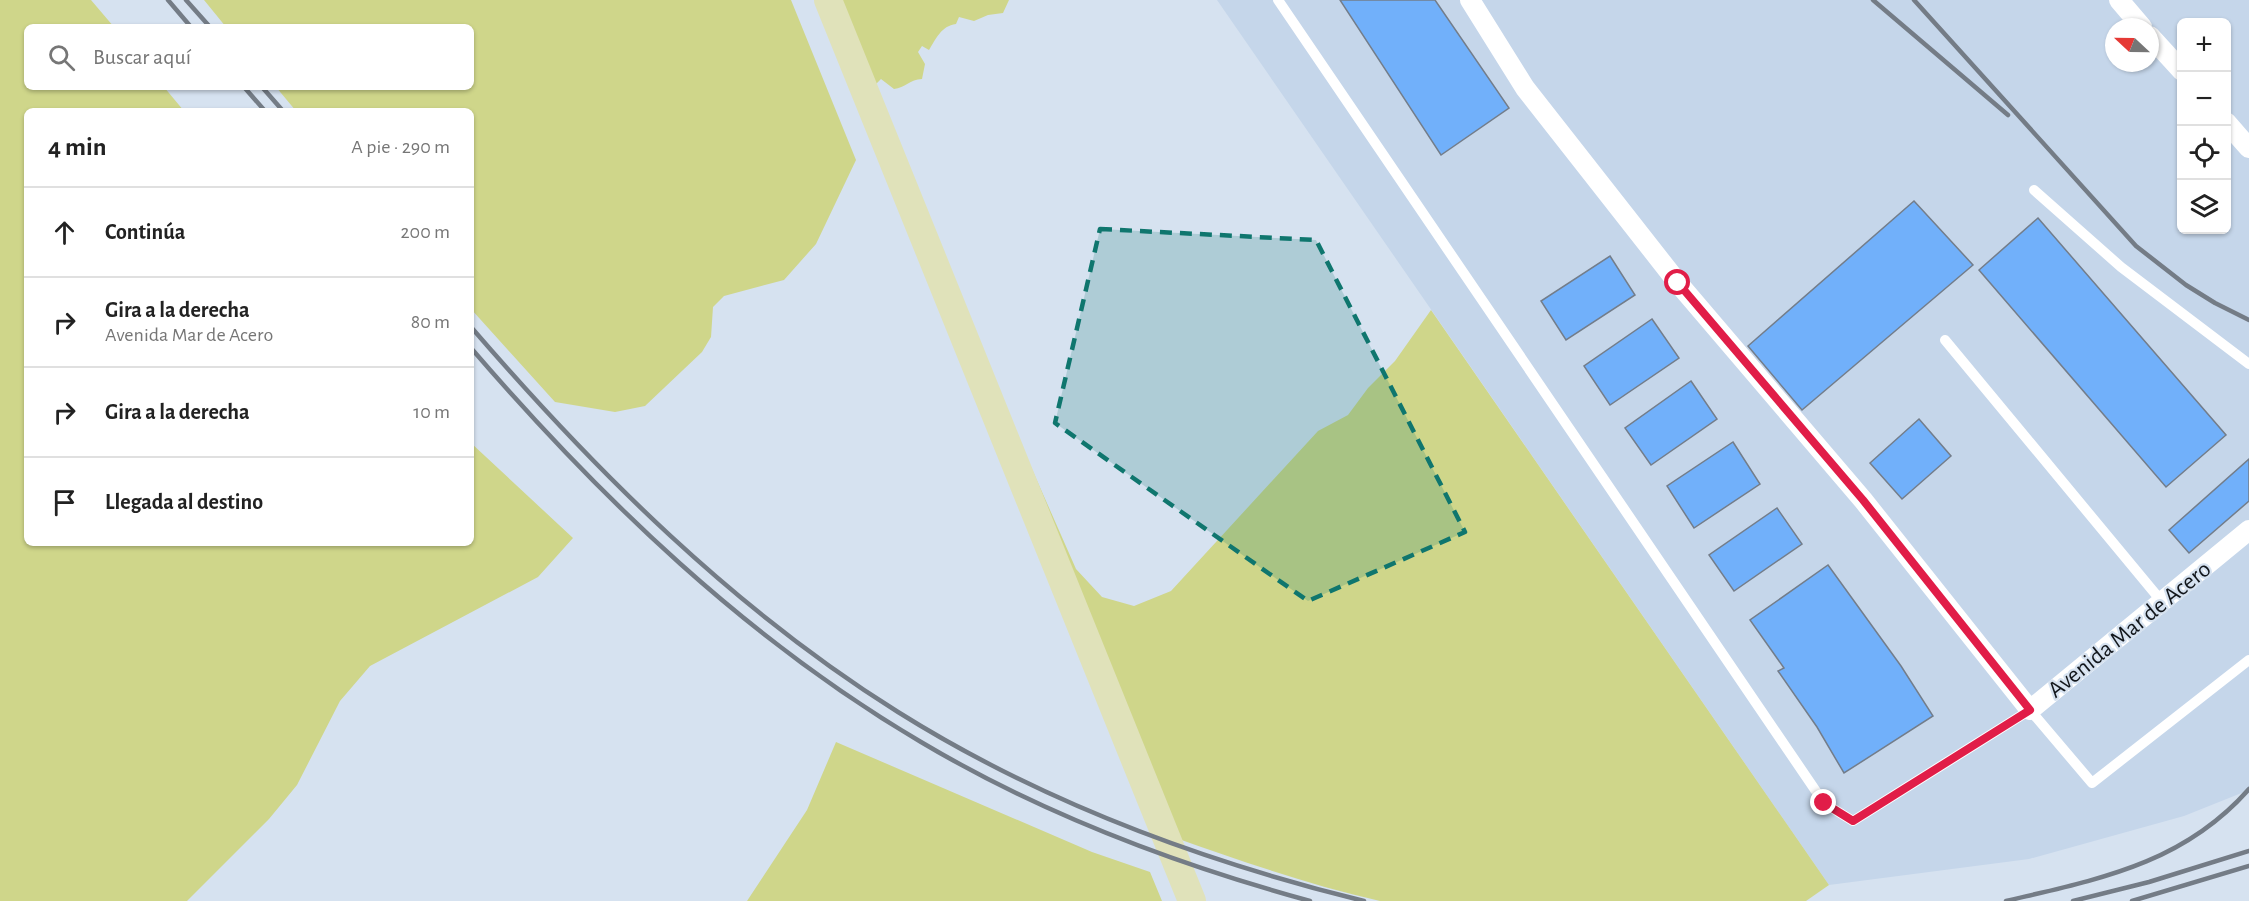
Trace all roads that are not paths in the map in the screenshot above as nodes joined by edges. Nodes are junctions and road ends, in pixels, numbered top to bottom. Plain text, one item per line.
1 (828, 0) edge
2 (1278, 0) edge
3 (1470, 0) edge
4 (2119, 0) edge
5 (2134, 18) edge
6 (2159, 46) edge
7 (2177, 66) edge
8 (2230, 126) edge
9 (2249, 148) edge
10 (2034, 190) dead end
11 (1945, 340) dead end
12 (2249, 364) edge
13 (2249, 530) edge
14 (2163, 603) junction
15 (2249, 660) edge
16 (2030, 710) junction
17 (1192, 901) edge

1 - 17 main road
2 - 16 lane, Avenida Mar de Acero
3 - 16 street
4 - 5 street
6 - 7 street
8 - 9 street
10 - 12 lane
11 - 14 lane
13 - 14 street, Avenida Mar de Acero
14 - 16 street, Avenida Mar de Acero
15 - 16 lane

